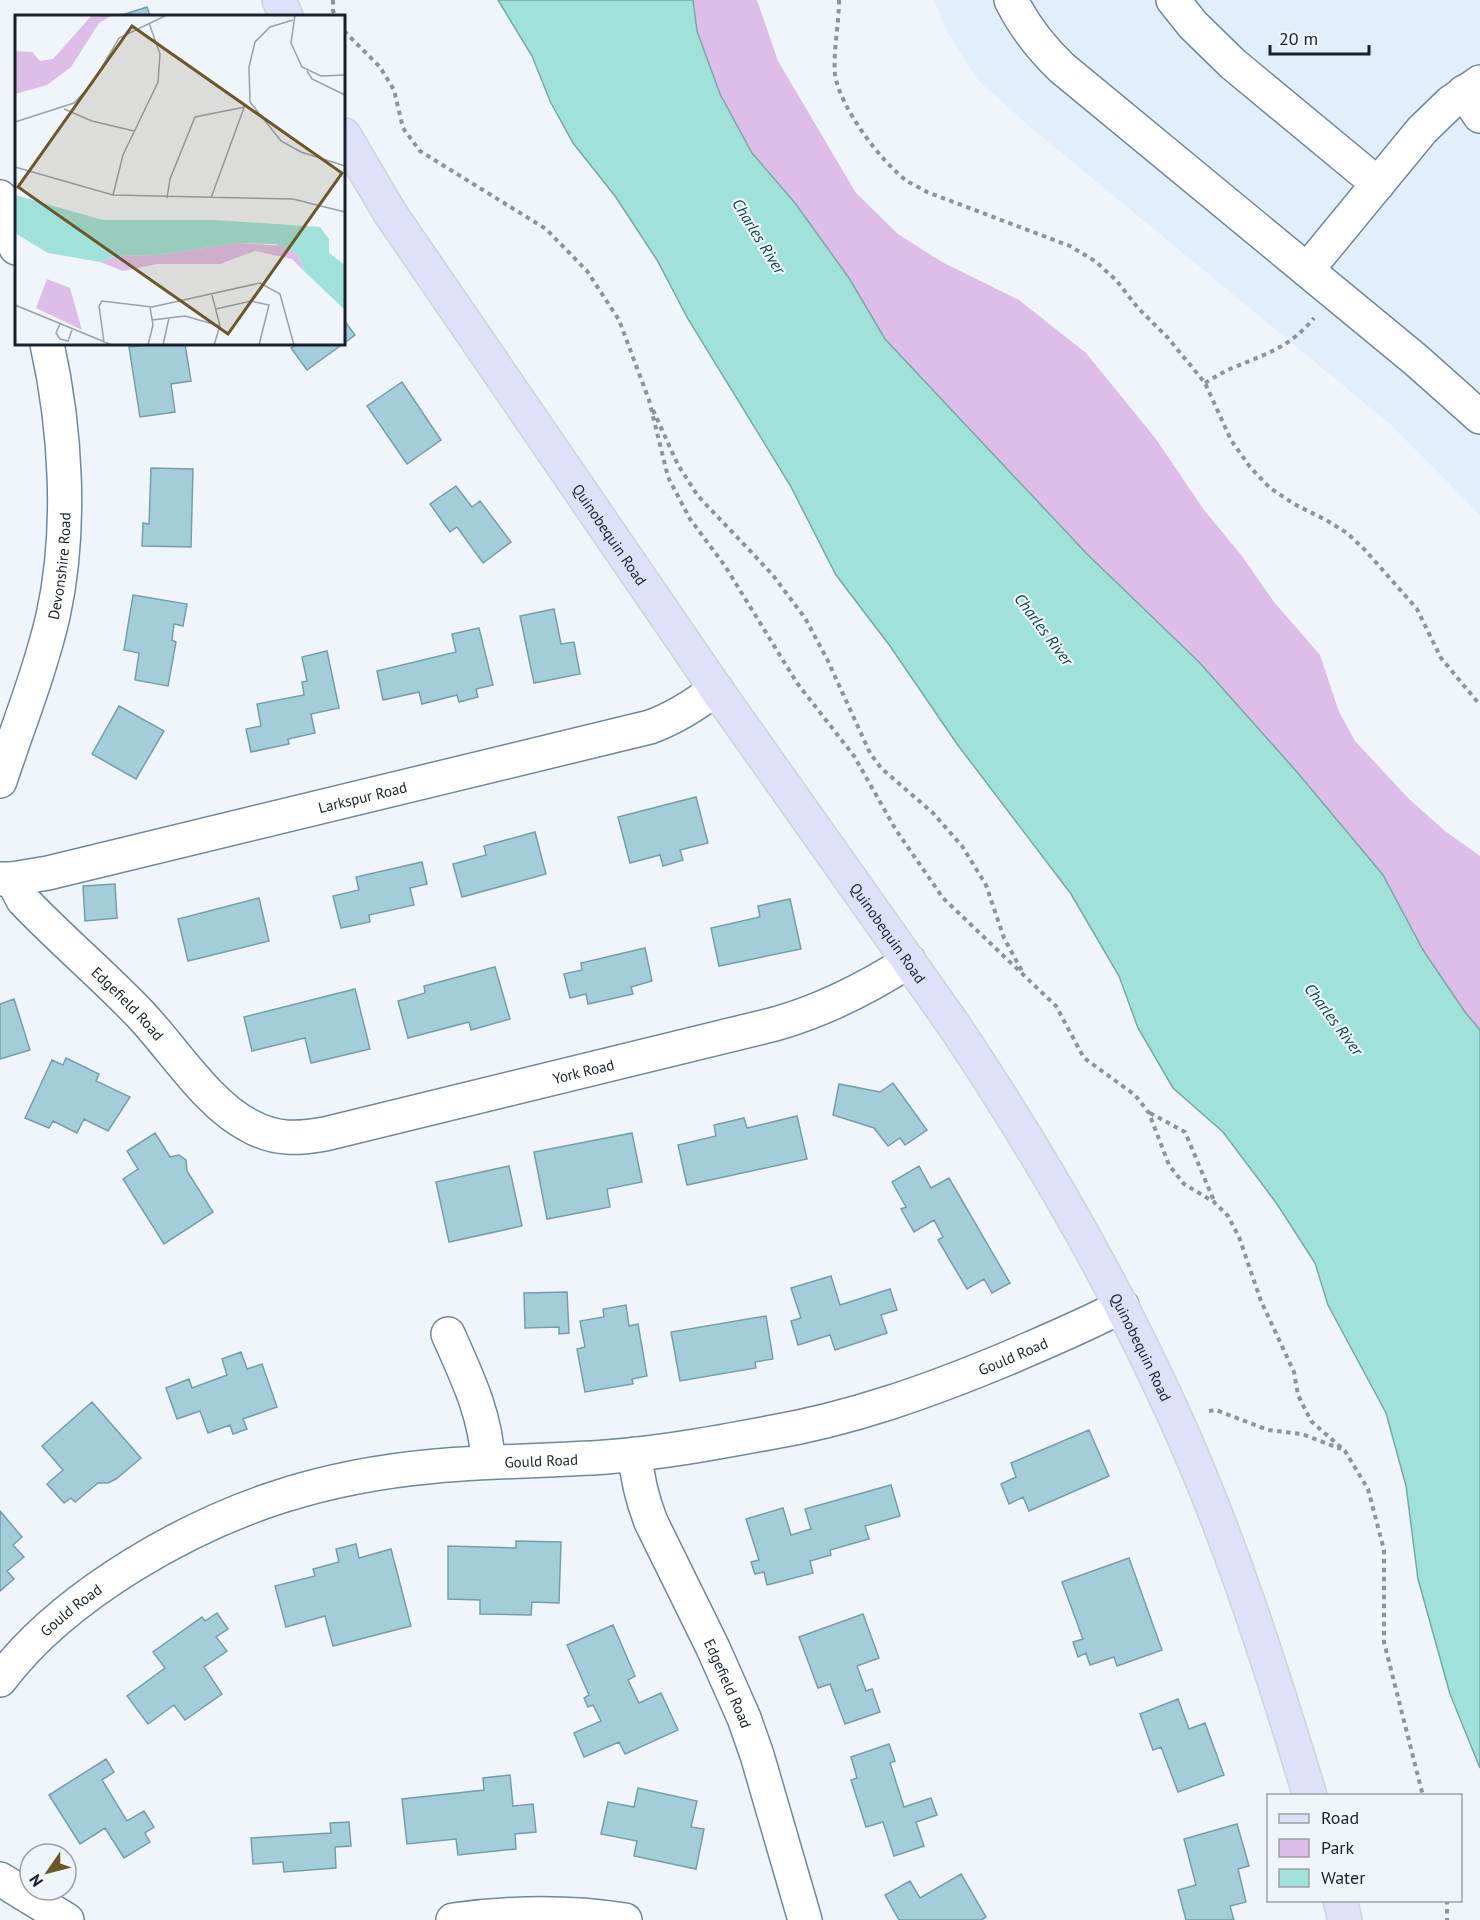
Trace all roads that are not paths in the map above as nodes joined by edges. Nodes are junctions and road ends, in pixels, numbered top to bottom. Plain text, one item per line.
1 (279, 0) edge
2 (1011, 0) edge
3 (1173, 0) edge
4 (286, 15) edge
5 (1475, 97) edge
6 (345, 137) edge
7 (1377, 184) junction
8 (0, 197) edge
9 (15, 245) edge
10 (1308, 270) junction
11 (47, 345) edge
12 (1480, 417) edge
13 (716, 689) junction
14 (0, 781) edge
15 (6, 879) edge
16 (909, 961) junction
17 (247, 1125) joint
18 (1122, 1306) junction
19 (448, 1335) dead end
20 (635, 1454) junction
21 (488, 1462) junction
22 (0, 1680) edge
23 (1309, 1794) edge
24 (0, 1879) edge
25 (1340, 1902) edge
26 (67, 1920) edge
27 (453, 1920) edge
28 (625, 1920) edge
29 (805, 1920) edge
30 (1345, 1920) edge

1 - 4 main road
2 - 10 street
3 - 7 street
5 - 7 street
6 - 13 main road, Quinobequin Road
7 - 10 street
8 - 9 street
10 - 12 street
11 - 14 street, Devonshire Road
13 - 15 street, Larkspur Road
13 - 16 main road, Quinobequin Road
15 - 17 street, Edgefield Road
16 - 17 street, York Road
16 - 18 main road, Quinobequin Road
18 - 20 street, Gould Road
18 - 23 main road, Quinobequin Road
19 - 21 street
20 - 21 street, Gould Road
20 - 29 street, Edgefield Road
21 - 22 street, Gould Road
24 - 26 street
25 - 30 main road
27 - 28 street

